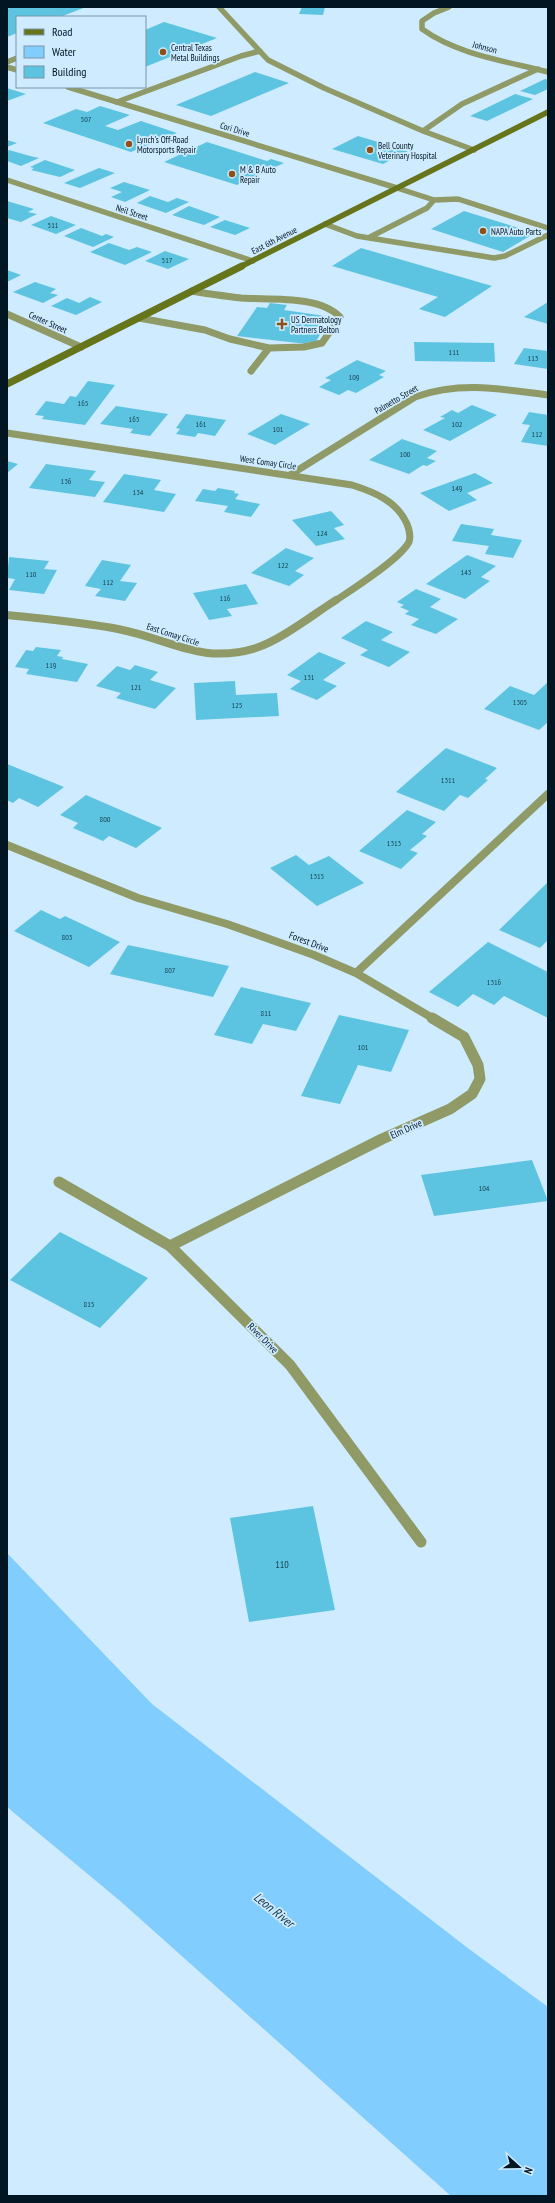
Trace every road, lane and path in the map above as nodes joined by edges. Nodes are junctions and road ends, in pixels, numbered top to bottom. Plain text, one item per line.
1 (219, 7) edge
2 (449, 7) edge
3 (260, 51) junction
4 (538, 69) junction
5 (548, 72) edge
6 (71, 88) edge
7 (117, 102) junction
8 (548, 112) edge
9 (423, 131) junction
10 (474, 150) junction
11 (7, 180) edge
12 (397, 188) junction
13 (434, 200) junction
14 (325, 224) junction
15 (548, 228) edge
16 (548, 235) edge
17 (370, 237) junction
18 (253, 261) junction
19 (192, 292) junction
20 (7, 314) edge
21 (139, 318) junction
22 (82, 347) junction
23 (269, 348) junction
24 (251, 372) dead end
25 (7, 384) edge
26 (548, 395) edge
27 (7, 433) edge
28 (290, 474) junction
29 (342, 595) joint
30 (7, 615) edge
31 (548, 794) edge
32 (7, 845) edge
33 (356, 973) junction
34 (59, 1182) dead end
35 (170, 1246) junction
36 (421, 1542) dead end

1 - 3 street
2 - 4 street, Johnson
3 - 7 street
3 - 9 street
4 - 5 street, Johnson
4 - 9 street
6 - 7 street, Cori Drive
7 - 12 street, Cori Drive
8 - 10 main road, East 6th Avenue
9 - 10 street
10 - 12 main road, East 6th Avenue
11 - 18 street, Neil Street
12 - 13 street, Cori Drive
12 - 14 main road, East 6th Avenue
13 - 15 street
13 - 17 street
14 - 17 street
14 - 18 main road, East 6th Avenue
16 - 17 street
18 - 19 main road, East 6th Avenue
19 - 21 main road, East 6th Avenue
19 - 23 street
20 - 22 street, Center Street
21 - 22 main road, East 6th Avenue
21 - 23 street
22 - 25 main road, East 6th Avenue
23 - 24 street
26 - 28 street, Palmetto Street
27 - 28 street, West Comay Circle
28 - 29 street, West Comay Circle
29 - 30 street, East Comay Circle
31 - 33 street
32 - 33 street, Forest Drive
33 - 35 street, Elm Drive
34 - 35 street, River Drive
35 - 36 street, River Drive

